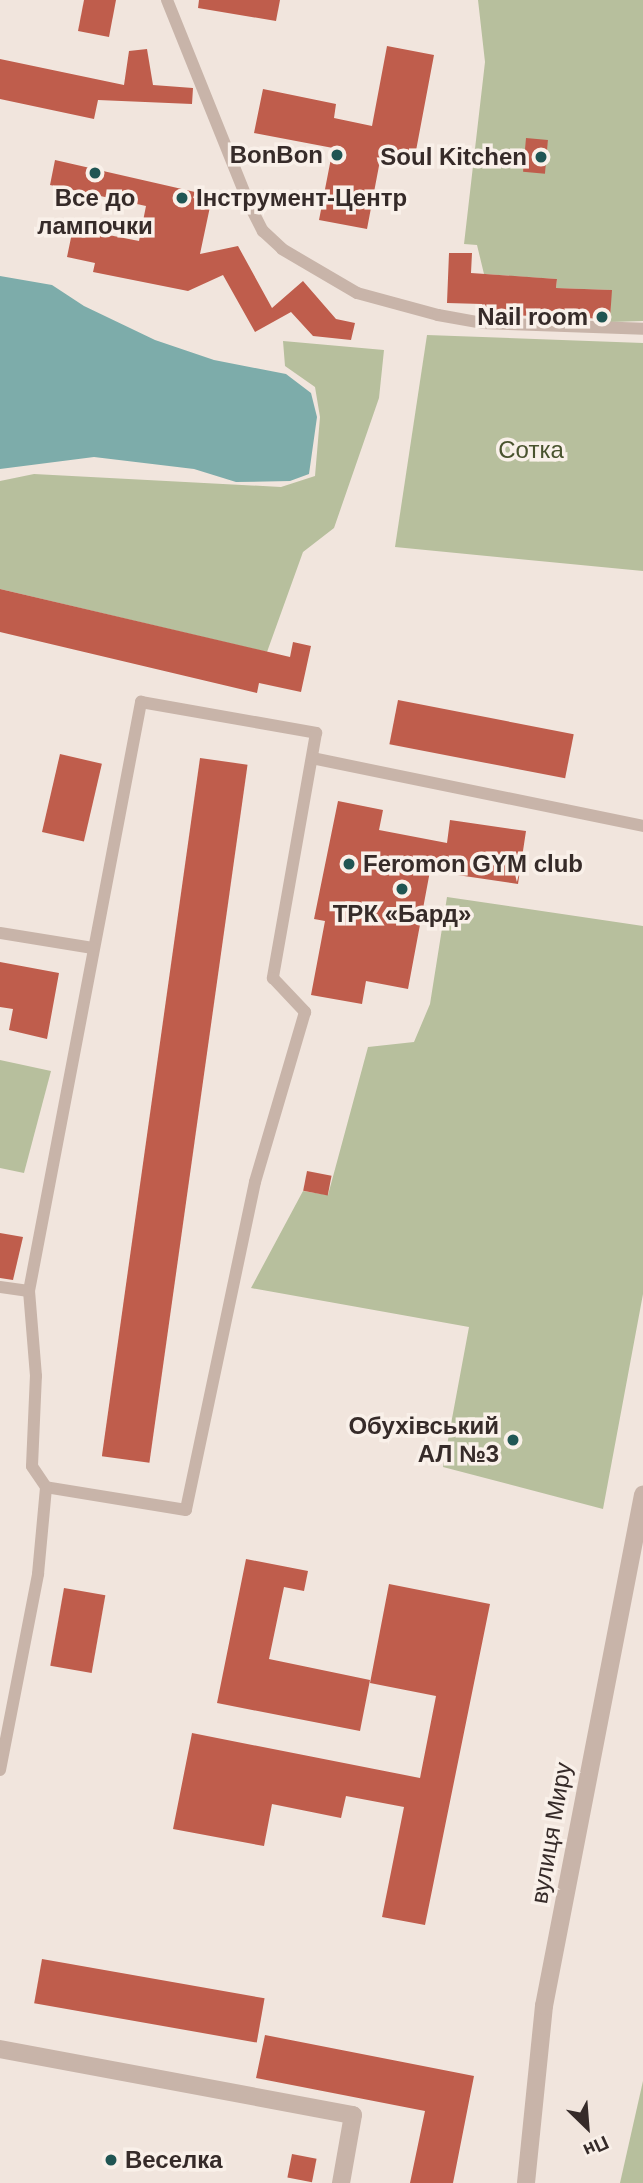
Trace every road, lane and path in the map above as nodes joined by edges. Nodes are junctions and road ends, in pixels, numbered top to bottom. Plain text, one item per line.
1 (167, 0) edge
2 (643, 328) edge
3 (312, 758) junction
4 (643, 826) edge
5 (0, 933) edge
6 (93, 948) junction
7 (0, 1287) edge
8 (29, 1292) junction
9 (46, 1487) junction
10 (643, 1495) edge
11 (0, 1770) edge
12 (0, 2049) edge
13 (341, 2183) edge
14 (526, 2183) edge

1 - 2 lane
3 - 4 lane
3 - 6 lane
3 - 9 lane
5 - 6 lane
6 - 8 lane
7 - 8 lane
8 - 9 lane
9 - 11 lane
10 - 14 street, вулиця Миру
12 - 13 street

